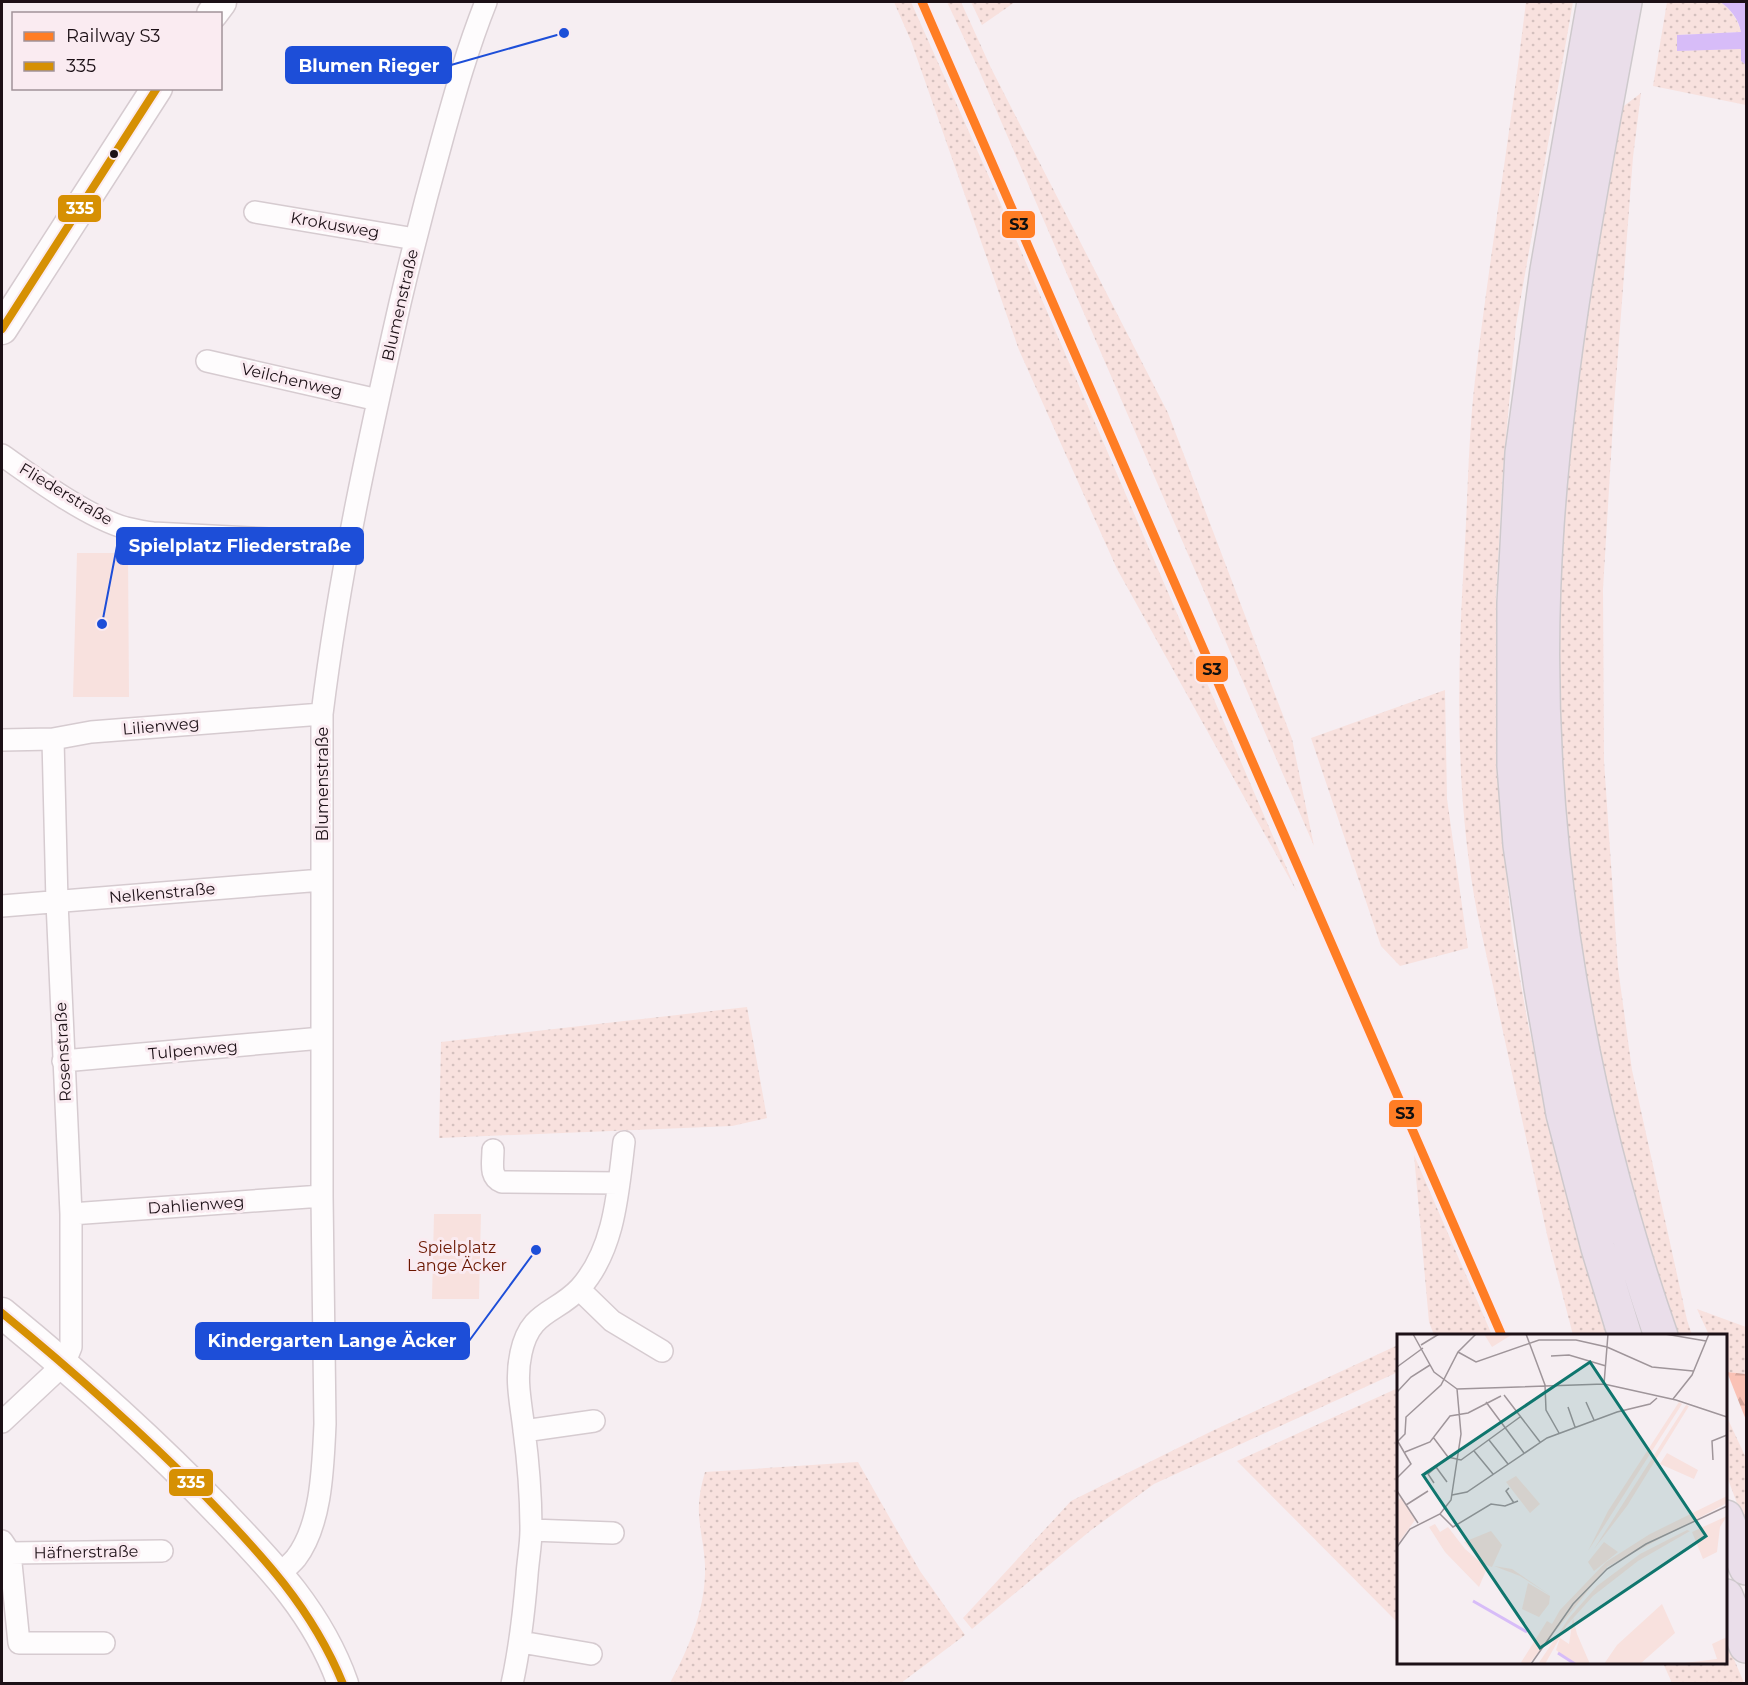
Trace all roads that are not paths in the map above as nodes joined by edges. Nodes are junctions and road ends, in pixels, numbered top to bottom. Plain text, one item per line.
1 (486, 2) edge
2 (1594, 2) edge
3 (1625, 2) edge
4 (156, 90) edge
5 (255, 212) dead end
6 (415, 239) junction
7 (2, 329) edge
8 (207, 360) dead end
9 (378, 400) junction
10 (2, 455) edge
11 (348, 543) junction
12 (322, 714) junction
13 (53, 739) junction
14 (2, 740) edge
15 (322, 880) junction
16 (57, 902) junction
17 (2, 906) edge
18 (322, 1038) junction
19 (63, 1061) junction
20 (624, 1142) dead end
21 (493, 1150) dead end
22 (619, 1183) junction
23 (322, 1196) junction
24 (71, 1214) junction
25 (579, 1289) junction
26 (2, 1313) edge
27 (1625, 1334) edge
28 (1661, 1334) edge
29 (662, 1351) dead end
30 (64, 1364) junction
31 (594, 1421) dead end
32 (2, 1422) edge
33 (524, 1431) junction
34 (1727, 1521) edge
35 (531, 1530) junction
36 (613, 1533) dead end
37 (6, 1547) edge
38 (162, 1551) dead end
39 (1746, 1568) edge
40 (279, 1574) junction
41 (1727, 1601) edge
42 (521, 1642) junction
43 (105, 1643) dead end
44 (1746, 1646) edge
45 (591, 1654) dead end
46 (344, 1683) edge
47 (512, 1683) edge

1 - 6 street, Blumenstraße
2 - 27 highway
3 - 28 highway
4 - 7 street
5 - 6 street, Krokusweg
6 - 9 street, Blumenstraße
8 - 9 street, Veilchenweg
9 - 11 street, Blumenstraße
10 - 11 street, Fliederstraße
11 - 12 street, Blumenstraße
12 - 13 street, Lilienweg
12 - 15 street, Blumenstraße
13 - 14 street, Lilienweg
13 - 16 street, Rosenstraße
15 - 16 street, Nelkenstraße
15 - 18 street, Blumenstraße
16 - 17 street, Nelkenstraße
16 - 19 street, Rosenstraße
18 - 19 street, Tulpenweg
18 - 23 street, Blumenstraße
19 - 24 street, Rosenstraße
20 - 22 street
21 - 22 street
22 - 25 street
23 - 24 street, Dahlienweg
23 - 40 street, Blumenstraße
24 - 30 street, Rosenstraße
25 - 29 street
25 - 33 street
26 - 30 street
30 - 32 street
30 - 40 street
31 - 33 street
33 - 35 street
34 - 39 highway
35 - 36 street
35 - 42 street
37 - 38 street, Häfnerstraße
37 - 43 street, Häfnerstraße
40 - 46 street
41 - 44 highway
42 - 45 street
42 - 47 street

